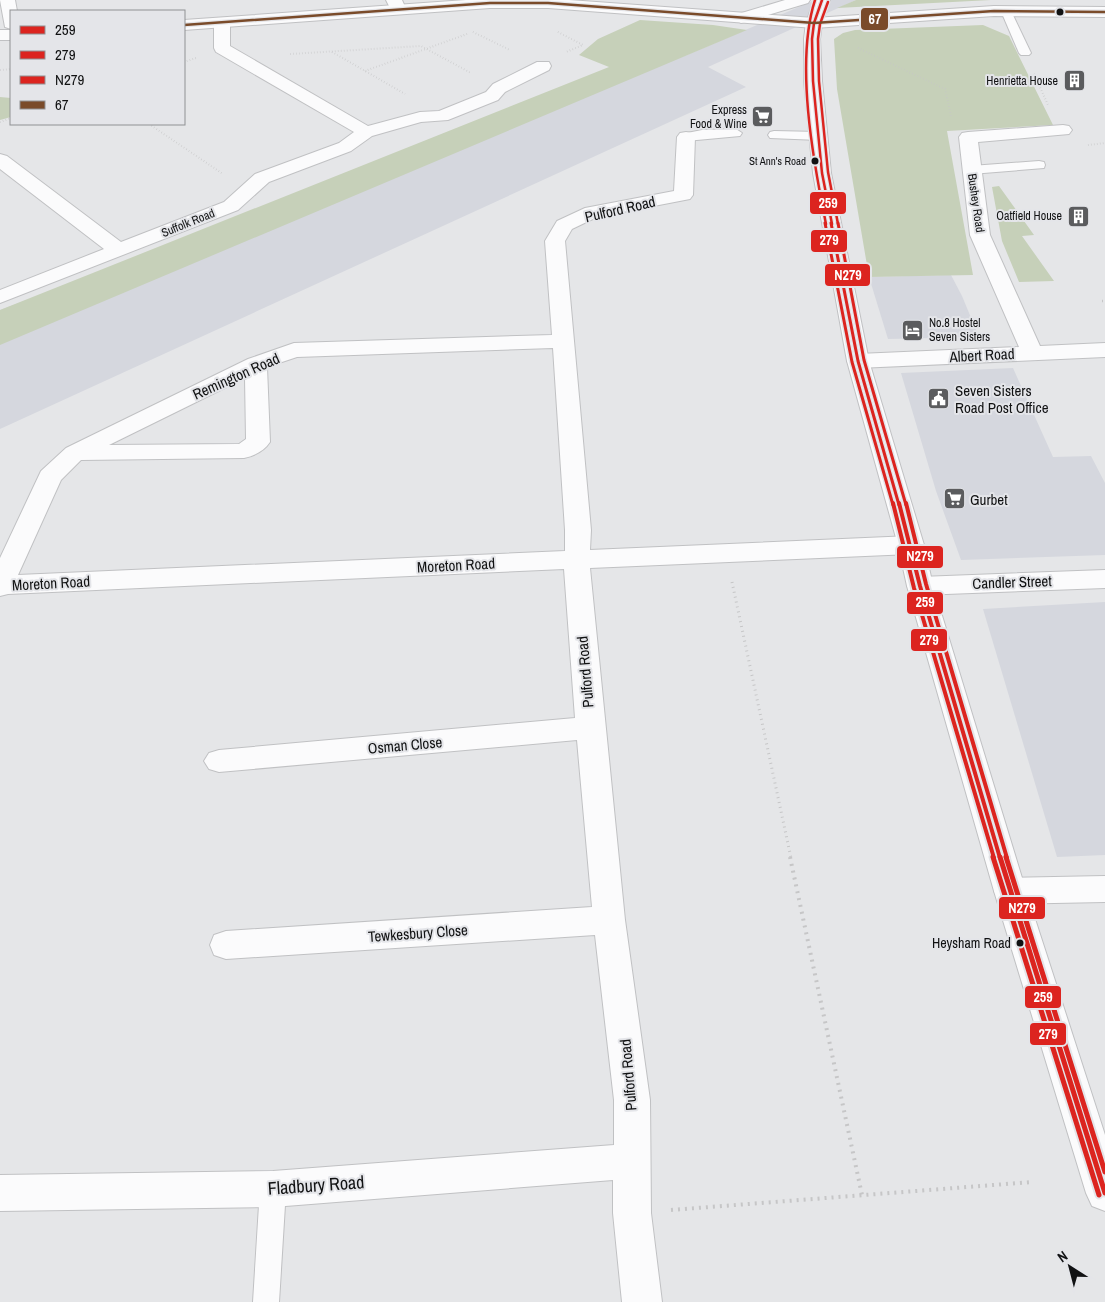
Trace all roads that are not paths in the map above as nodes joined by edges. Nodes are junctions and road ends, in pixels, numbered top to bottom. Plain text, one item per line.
1 (7, 0) edge
2 (802, 0) edge
3 (822, 0) edge
4 (572, 2) edge
5 (396, 4) edge
6 (1006, 11) junction
7 (1105, 12) edge
8 (10, 18) edge
9 (741, 18) junction
10 (222, 23) junction
11 (814, 23) junction
12 (185, 26) edge
13 (1025, 54) dead end
14 (540, 65) road end
15 (1062, 130) dead end
16 (366, 132) junction
17 (736, 133) dead end
18 (774, 135) dead end
19 (819, 136) junction
20 (686, 137) joint
21 (0, 160) edge
22 (1039, 166) dead end
23 (971, 170) junction
24 (119, 251) junction
25 (0, 297) edge
26 (563, 341) junction
27 (1105, 350) edge
28 (1032, 352) junction
29 (858, 361) junction
30 (256, 364) junction
31 (74, 453) junction
32 (911, 545) junction
33 (577, 559) junction
34 (1105, 578) edge
35 (0, 586) edge
36 (920, 586) junction
37 (590, 728) junction
38 (219, 761) dead end
39 (1105, 889) edge
40 (1010, 891) junction
41 (610, 920) junction
42 (226, 945) dead end
43 (631, 1161) junction
44 (273, 1189) junction
45 (0, 1193) edge
46 (1105, 1193) edge
47 (266, 1302) edge
48 (642, 1302) edge

1 - 8 main road
2 - 9 main road
3 - 11 main road
4 - 5 main road
4 - 9 main road
5 - 10 main road
6 - 7 main road
6 - 11 main road
6 - 13 lane
9 - 11 main road
10 - 12 main road
10 - 16 main road
11 - 19 main road
14 - 16 main road, Suffolk Road
15 - 23 main road, Bushey Road
16 - 24 main road, Suffolk Road
17 - 20 lane
18 - 19 lane
19 - 29 main road
20 - 26 main road, Pulford Road
21 - 24 main road
22 - 23 lane
23 - 28 main road, Bushey Road
24 - 25 main road, Suffolk Road
26 - 30 main road, Remington Road
26 - 33 main road, Pulford Road
27 - 28 main road, Albert Road
28 - 29 main road, Albert Road
29 - 32 main road
30 - 31 main road, Remington Road
30 - 31 main road
31 - 35 main road, Remington Road
32 - 33 main road, Moreton Road
32 - 36 main road
33 - 35 main road, Moreton Road
33 - 37 main road, Pulford Road
34 - 36 main road, Candler Street
36 - 40 main road
37 - 38 main road, Osman Close
37 - 41 main road, Pulford Road
39 - 40 main road
40 - 46 main road
41 - 42 main road, Tewkesbury Close
41 - 43 main road, Pulford Road
43 - 44 main road, Fladbury Road
43 - 48 main road, Pulford Road
44 - 45 main road, Fladbury Road
44 - 47 lane

